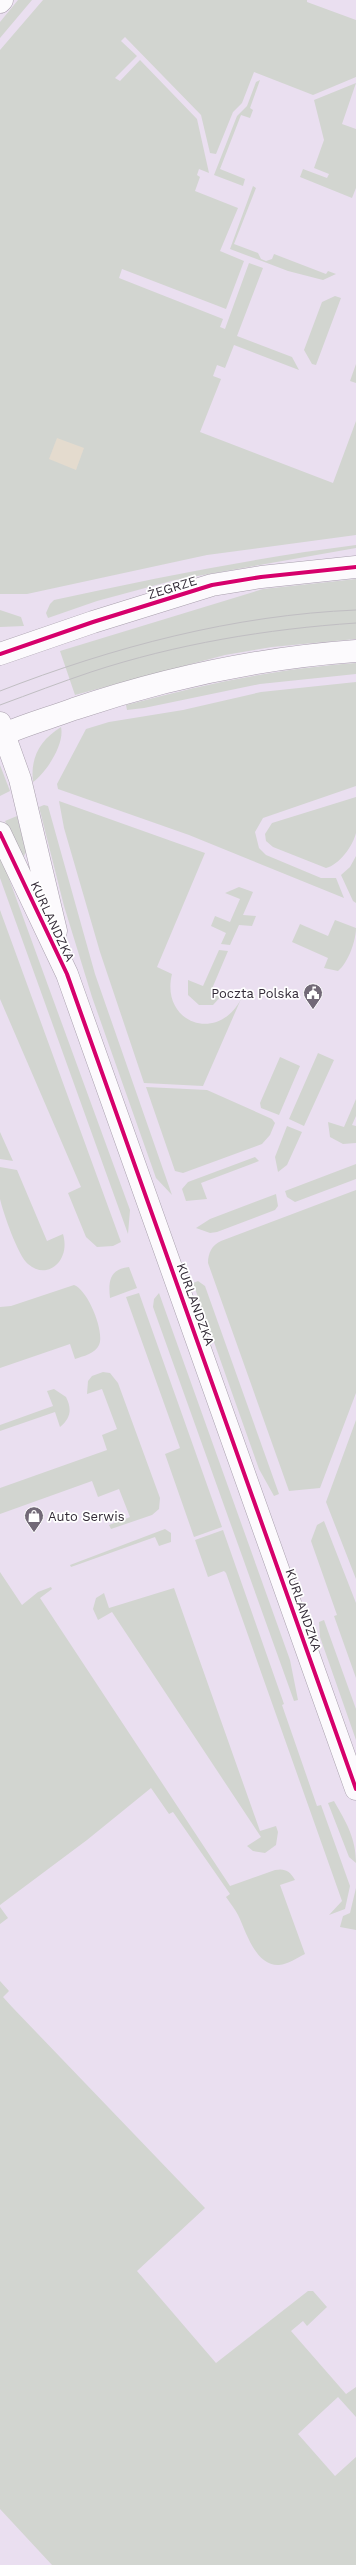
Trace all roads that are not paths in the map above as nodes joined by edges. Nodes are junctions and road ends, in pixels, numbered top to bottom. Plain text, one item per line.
1 (2, 0) edge
2 (0, 2) edge
3 (356, 567) edge
4 (356, 651) edge
5 (0, 654) edge
6 (1, 731) edge
7 (0, 833) edge
8 (67, 974) junction
9 (356, 1789) edge

1 - 2 street
3 - 5 street, ŻEGRZE
4 - 6 street
6 - 8 street, KURLANDZKA
7 - 8 street, KURLANDZKA
8 - 9 street, KURLANDZKA

